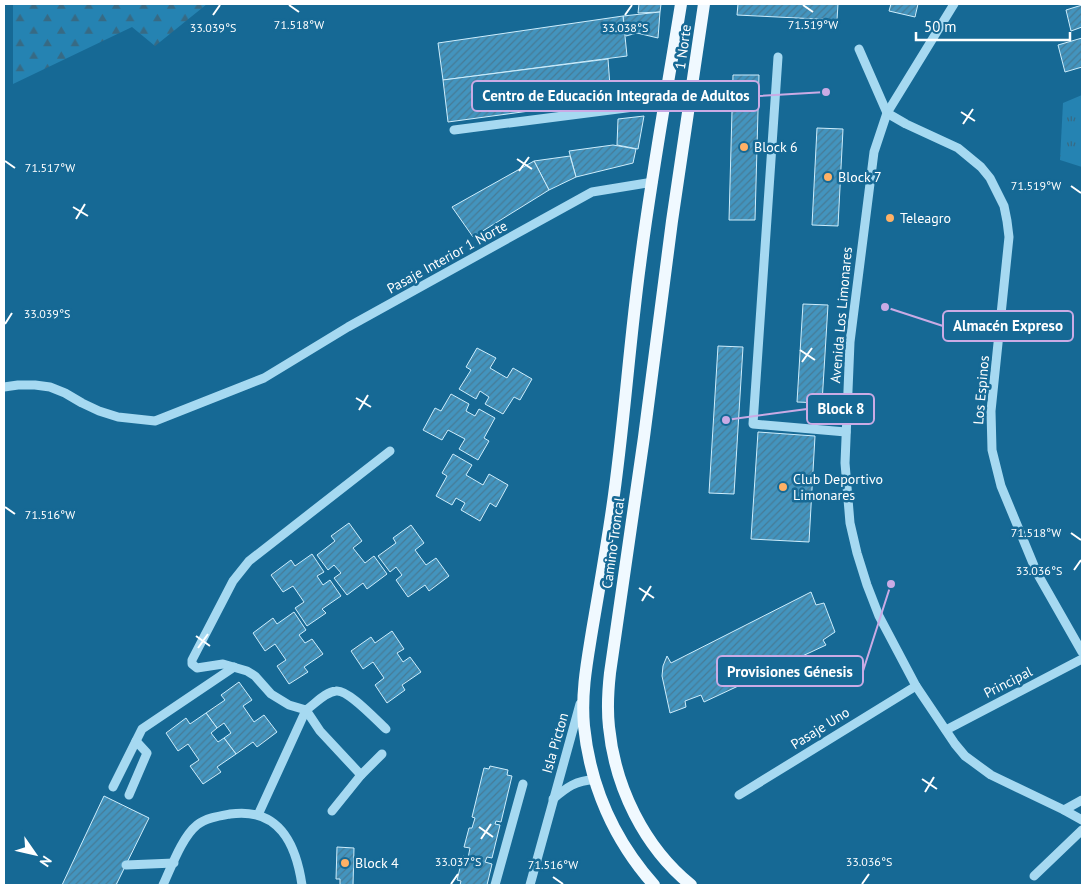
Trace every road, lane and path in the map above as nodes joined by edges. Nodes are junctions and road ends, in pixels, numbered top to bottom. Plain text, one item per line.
1 (681, 4) edge
2 (704, 4) edge
3 (954, 4) edge
4 (859, 49) dead end
5 (778, 57) dead end
6 (665, 102) junction
7 (887, 113) junction
8 (454, 130) dead end
9 (653, 182) junction
10 (677, 183) joint
11 (4, 387) edge
12 (846, 432) junction
13 (390, 451) dead end
14 (1082, 652) edge
15 (1082, 659) edge
16 (234, 667) junction
17 (916, 686) junction
18 (583, 694) junction
19 (306, 710) junction
20 (386, 729) dead end
21 (946, 730) junction
22 (136, 741) junction
23 (382, 754) dead end
24 (361, 775) junction
25 (594, 780) junction
26 (523, 784) dead end
27 (114, 787) dead end
28 (739, 794) dead end
29 (129, 795) dead end
30 (553, 799) junction
31 (1082, 800) edge
32 (1064, 810) junction
33 (332, 811) dead end
34 (258, 815) junction
35 (1082, 820) edge
36 (1082, 830) edge
37 (174, 863) junction
38 (126, 865) dead end
39 (1034, 876) dead end
40 (163, 885) edge
41 (302, 885) edge
42 (495, 885) edge
43 (530, 885) edge
44 (654, 885) edge
45 (691, 885) edge

1 - 6 main road, 1 Norte
2 - 10 main road, 1 Norte
3 - 7 street, Avenida Los Limonares
4 - 7 street
5 - 12 street
6 - 8 street
6 - 9 main road, 1 Norte
7 - 12 street, Avenida Los Limonares
7 - 14 street, Los Espinos
9 - 11 street, Pasaje Interior 1 Norte
9 - 18 main road, Camino Troncal
10 - 45 main road, Camino Troncal
12 - 17 street, Avenida Los Limonares
13 - 16 street
15 - 21 street, Principal
16 - 19 street
16 - 22 street
17 - 21 street, Avenida Los Limonares
17 - 28 street, Pasaje Uno
18 - 25 main road, Camino Troncal
18 - 30 street, Isla Picton
19 - 20 street
19 - 24 street
19 - 34 street
21 - 32 street, Avenida Los Limonares
22 - 27 street
22 - 29 street
23 - 24 street
24 - 33 street
25 - 30 street, Isla Picton
25 - 44 main road, Camino Troncal
26 - 42 street
30 - 43 street, Isla Picton
31 - 32 street
32 - 35 street, Avenida Los Limonares
34 - 37 street
34 - 41 street
36 - 39 street
37 - 38 street
37 - 40 street

